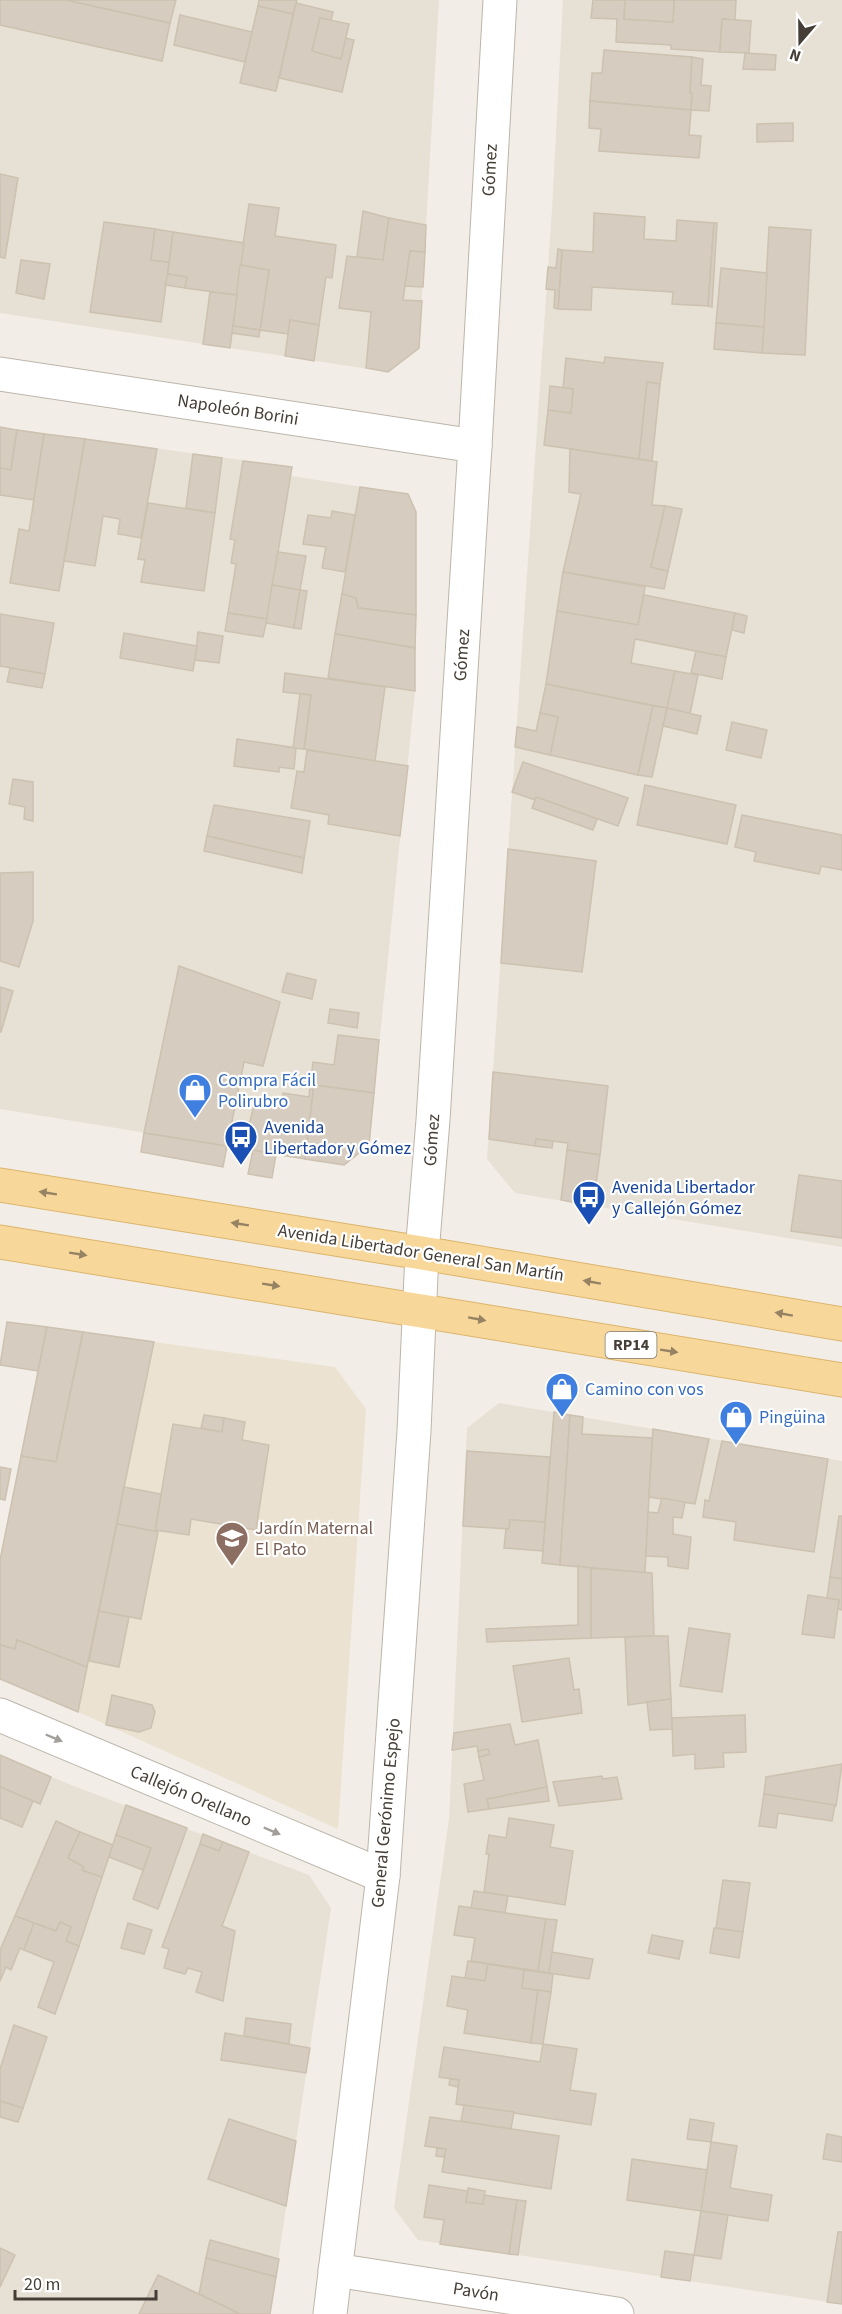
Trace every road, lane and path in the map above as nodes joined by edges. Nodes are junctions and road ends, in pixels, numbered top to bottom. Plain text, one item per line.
1 (500, 0) edge
2 (0, 374) edge
3 (476, 446) junction
4 (0, 1185) edge
5 (0, 1242) edge
6 (422, 1253) junction
7 (420, 1310) junction
8 (842, 1324) edge
9 (842, 1380) edge
10 (0, 1715) edge
11 (383, 1876) junction
12 (335, 2270) junction
13 (330, 2314) edge
14 (618, 2314) edge

1 - 3 street, Gómez
2 - 3 street, Napoleón Borini
3 - 6 street, Gómez
6 -> 4 main road, Avenida Libertador General San Martín
5 -> 7 main road, RP14
6 - 7 street, Gómez
8 -> 6 main road, Avenida Libertador General San Martín
7 -> 9 main road, RP14
7 - 11 street, General Gerónimo Espejo
10 -> 11 street, Callejón Orellano
11 - 12 street, General Gerónimo Espejo
12 - 13 street, General Gerónimo Espejo
12 - 14 street, Pavón

